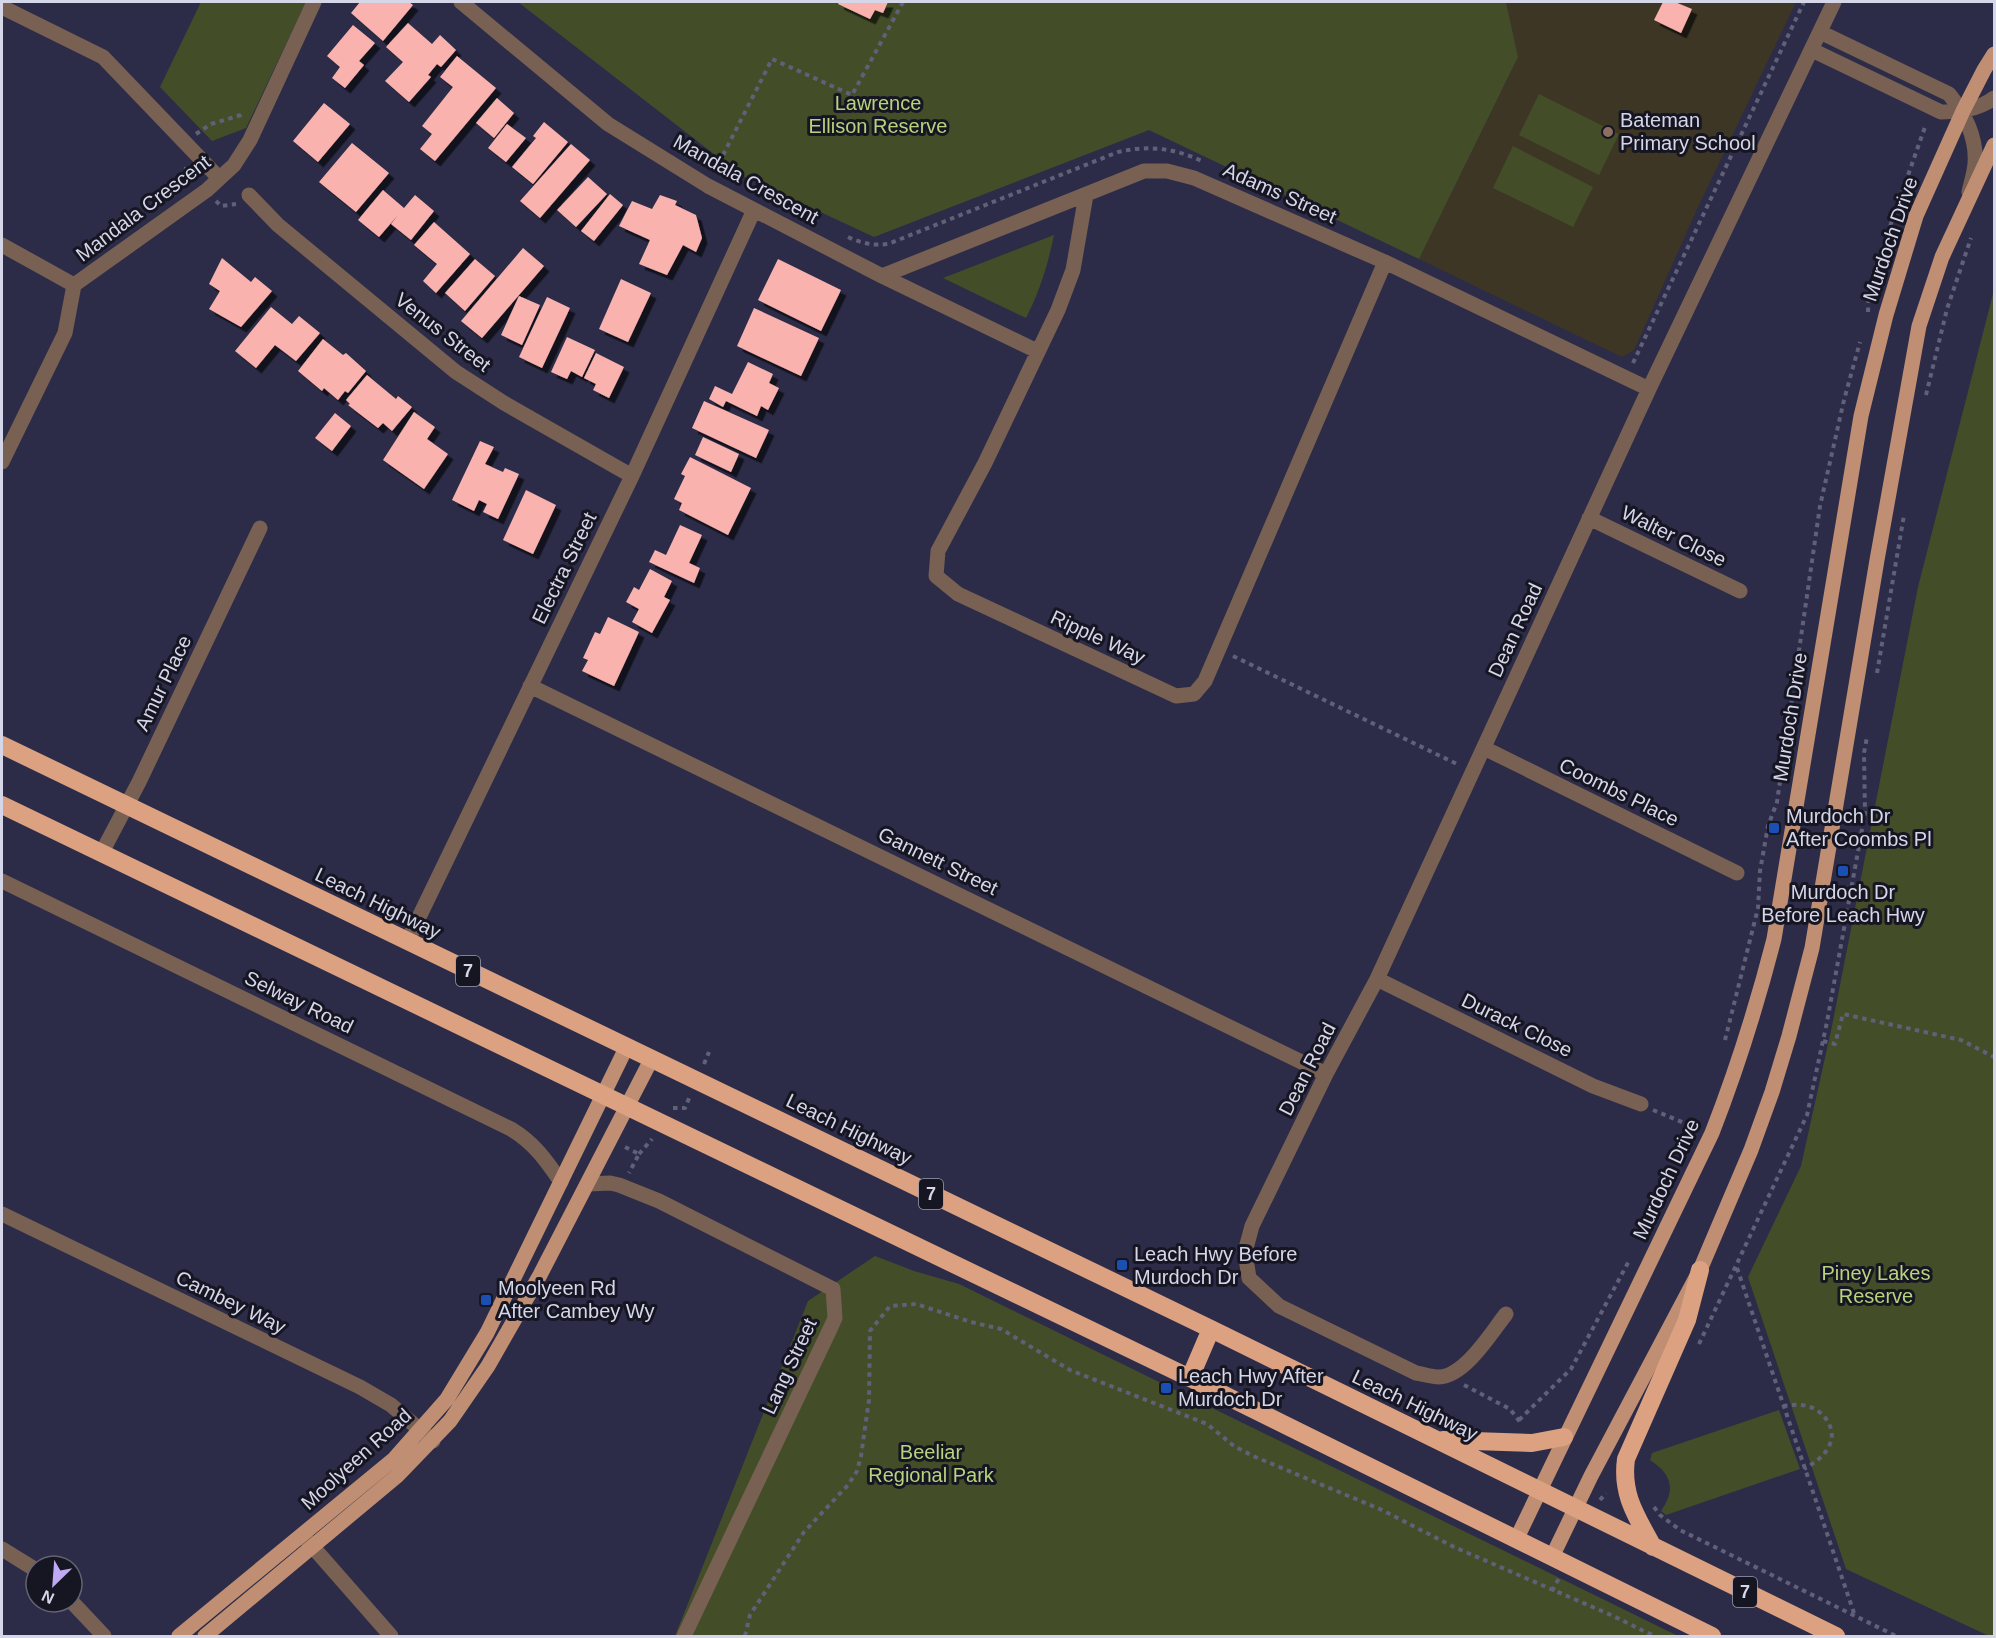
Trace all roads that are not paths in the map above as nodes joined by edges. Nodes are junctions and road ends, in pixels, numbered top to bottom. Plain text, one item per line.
1 (314, 2) edge
2 (461, 2) edge
3 (1834, 2) edge
4 (2, 7) edge
5 (1820, 32) junction
6 (1812, 50) junction
7 (1995, 54) edge
8 (1995, 98) edge
9 (1963, 111) junction
10 (1995, 145) edge
11 (219, 178) junction
12 (1086, 195) junction
13 (252, 198) road end
14 (1966, 206) junction
15 (754, 210) junction
16 (2, 244) edge
17 (1385, 262) junction
18 (882, 276) junction
19 (74, 285) junction
20 (1037, 351) junction
21 (1649, 389) junction
22 (2, 462) edge
23 (632, 476) junction
24 (1589, 518) junction
25 (260, 528) dead end
26 (1740, 591) dead end
27 (530, 686) junction
28 (2, 745) edge
29 (1484, 748) junction
30 (2, 805) edge
31 (127, 806) junction
32 (101, 854) junction
33 (1737, 873) dead end
34 (2, 880) edge
35 (407, 942) junction
36 (1377, 979) junction
37 (626, 1048) junction
38 (651, 1060) junction
39 (1326, 1074) junction
40 (603, 1095) junction
41 (1641, 1104) road end
42 (628, 1107) junction
43 (561, 1182) junction
44 (588, 1184) junction
45 (2, 1214) edge
46 (1700, 1270) junction
47 (1506, 1314) dead end
48 (1212, 1329) junction
49 (1190, 1378) junction
50 (427, 1436) junction
51 (1564, 1437) junction
52 (1436, 1440) junction
53 (1539, 1491) junction
54 (1576, 1509) junction
55 (1516, 1540) junction
56 (308, 1541) junction
57 (1653, 1547) junction
58 (2, 1549) edge
59 (1552, 1557) junction
60 (24, 1563) edge
61 (83, 1614) edge
62 (104, 1636) edge
63 (179, 1636) edge
64 (205, 1636) edge
65 (391, 1636) edge
66 (684, 1636) edge
67 (1712, 1636) edge
68 (1836, 1636) edge

1 - 11 street, Mandala Crescent
2 - 15 street, Mandala Crescent
3 - 5 street, Dean Road
4 - 11 street
5 - 6 street, Dean Road
5 - 9 street
6 - 9 street
6 - 21 street, Dean Road
7 - 9 main road, Murdoch Drive
8 - 9 street
9 - 14 street
9 - 51 main road, Murdoch Drive
10 - 14 main road
11 - 19 street, Mandala Crescent
12 - 17 street, Adams Street
12 - 18 street, Adams Street
12 - 20 street, Ripple Way
13 - 23 street, Venus Street
14 - 46 main road
15 - 18 street, Mandala Crescent
15 - 23 street, Electra Street
16 - 19 street
17 - 20 street, Ripple Way
17 - 21 street, Adams Street
18 - 20 street, Mandala Crescent
19 - 22 street
21 - 24 street, Dean Road
23 - 27 street, Electra Street
24 - 26 street, Walter Close
24 - 29 street, Dean Road
25 - 31 street, Amur Place
27 - 35 street, Electra Street
27 - 39 street, Gannett Street
28 - 31 highway, Leach Highway / 7
29 - 33 street, Coombs Place
29 - 36 street, Dean Road
30 - 32 highway
31 - 32 street, Amur Place
31 - 35 highway, Leach Highway / 7
32 - 40 highway
34 - 43 street, Selway Road
35 - 37 highway, Leach Highway / 7
36 - 39 street, Dean Road
36 - 41 street, Durack Close
37 - 38 highway, Leach Highway / 7
37 - 40 main road, Moolyeen Road
38 - 42 main road, Moolyeen Road
38 - 48 highway, Leach Highway / 7
39 - 47 street, Dean Road
40 - 42 highway
40 - 43 main road, Moolyeen Road
42 - 44 main road, Moolyeen Road
42 - 49 highway
43 - 50 main road, Moolyeen Road
44 - 50 main road, Moolyeen Road
44 - 66 street, Lang Street
45 - 50 street, Cambey Way
46 - 54 main road
46 - 57 highway
48 - 49 highway
48 - 52 highway, Leach Highway / 7
49 - 55 highway
50 - 56 main road, Moolyeen Road
51 - 52 highway
51 - 53 main road, Murdoch Drive
52 - 53 highway, Leach Highway / 7
53 - 54 highway, Leach Highway / 7
53 - 55 main road, Murdoch Drive
54 - 57 highway, Leach Highway / 7
54 - 59 main road
55 - 59 highway
56 - 63 main road, Moolyeen Road
56 - 64 main road, Moolyeen Road
56 - 65 street
57 - 68 highway, Leach Highway / 7
58 - 60 street
59 - 67 highway
61 - 62 street

